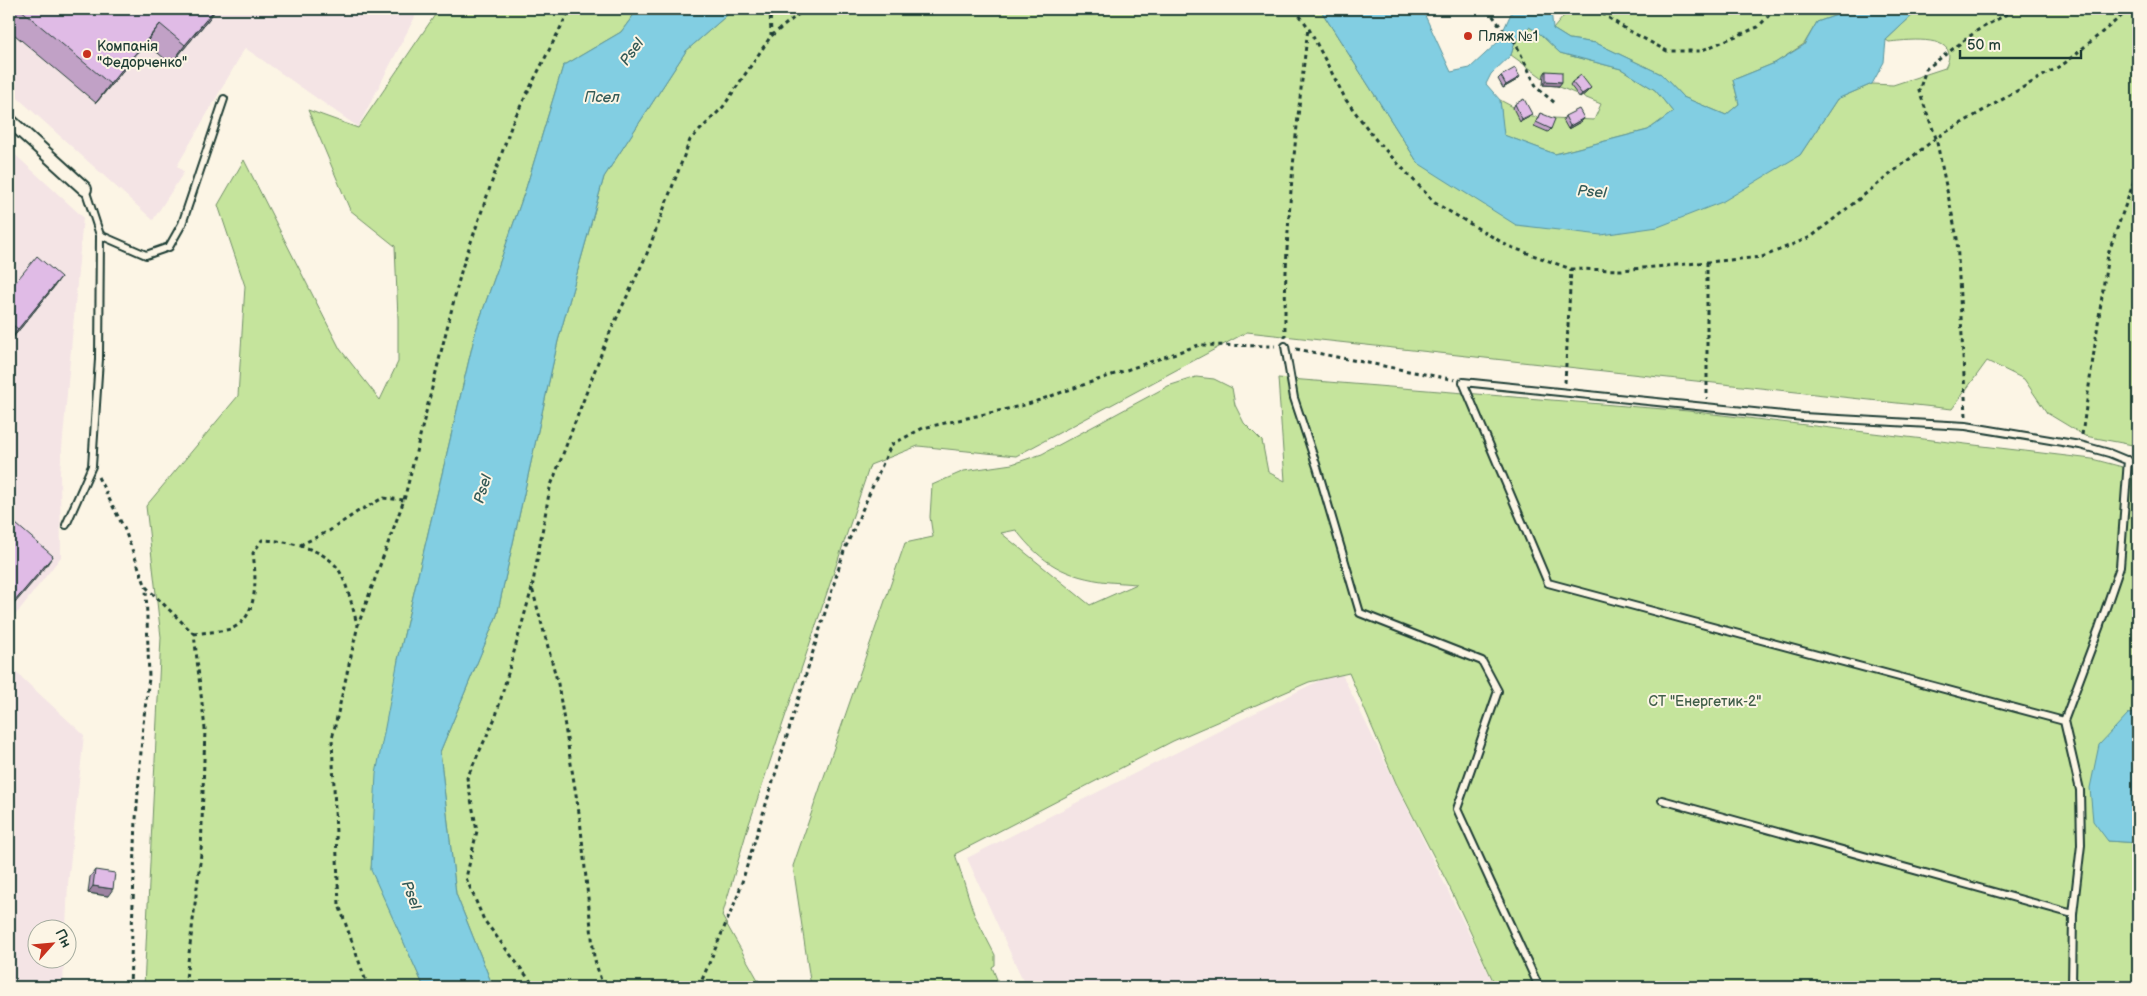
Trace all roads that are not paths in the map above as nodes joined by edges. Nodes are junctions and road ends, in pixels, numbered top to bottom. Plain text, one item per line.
1 (224, 99) dead end
2 (9, 120) edge
3 (86, 189) joint
4 (100, 235) junction
5 (1285, 346) road end
6 (2128, 460) junction
7 (2138, 465) edge
8 (66, 525) dead end
9 (2064, 721) junction
10 (1662, 800) dead end
11 (2073, 914) junction
12 (1539, 987) edge
13 (2072, 987) edge

1 - 4 lane
2 - 3 street
3 - 4 lane
4 - 8 lane
5 - 12 lane
6 - 7 lane
6 - 9 lane
6 - 9 lane
9 - 11 lane
10 - 11 lane
11 - 13 lane

